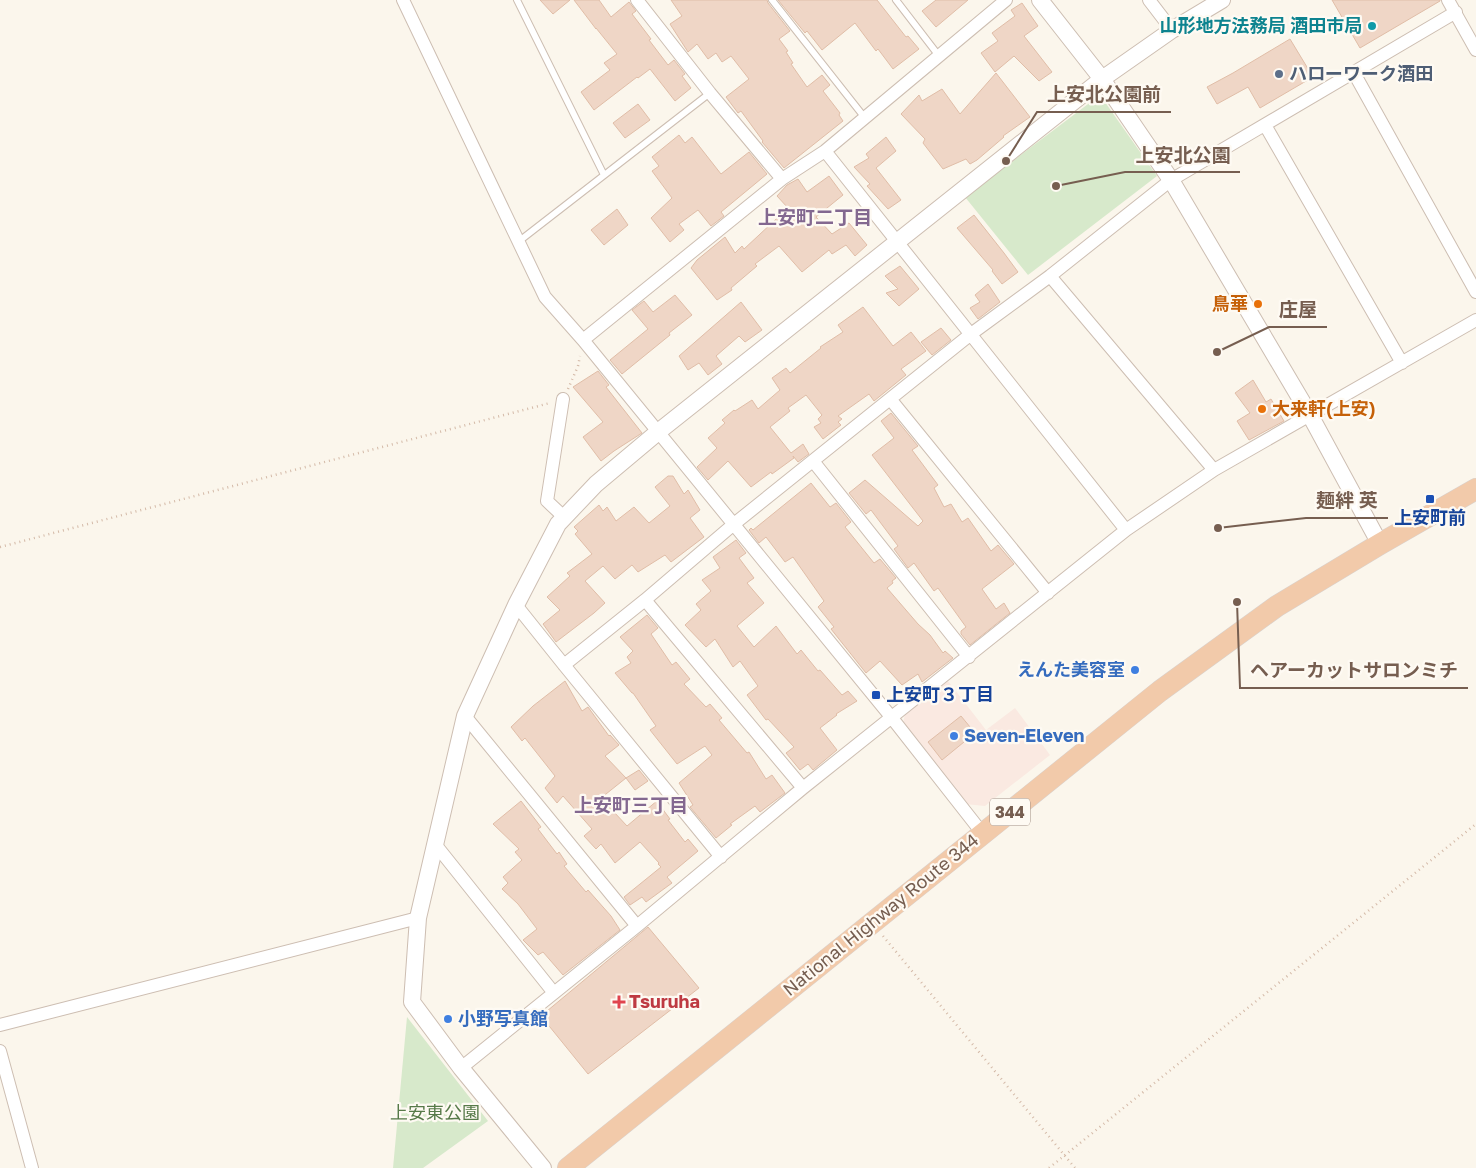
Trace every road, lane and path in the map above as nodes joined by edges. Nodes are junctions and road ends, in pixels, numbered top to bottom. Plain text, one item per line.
1 (403, 0) edge
2 (517, 0) edge
3 (637, 0) edge
4 (772, 0) edge
5 (896, 0) edge
6 (1006, 0) edge
7 (1040, 0) edge
8 (1149, 0) edge
9 (1222, 0) edge
10 (1448, 0) edge
11 (1456, 12) junction
12 (1172, 30) junction
13 (1476, 50) edge
14 (939, 56) junction
15 (1354, 73) junction
16 (1102, 79) junction
17 (710, 93) junction
18 (865, 118) junction
19 (1265, 125) junction
20 (826, 151) junction
21 (604, 175) junction
22 (782, 179) junction
23 (1171, 180) junction
24 (897, 241) junction
25 (518, 242) junction
26 (1050, 276) junction
27 (1476, 292) edge
28 (1476, 320) edge
29 (972, 334) junction
30 (583, 340) junction
31 (1402, 362) junction
32 (563, 399) junction
33 (891, 400) junction
34 (1310, 415) junction
35 (658, 432) junction
36 (813, 461) junction
37 (1214, 470) junction
38 (1476, 489) edge
39 (564, 518) junction
40 (734, 524) junction
41 (1126, 530) junction
42 (1380, 544) junction
43 (0, 547) edge
44 (1048, 593) junction
45 (645, 600) junction
46 (516, 605) junction
47 (969, 657) junction
48 (564, 665) junction
49 (465, 716) junction
50 (892, 718) junction
51 (803, 788) junction
52 (1476, 824) edge
53 (982, 834) junction
54 (435, 844) junction
55 (721, 857) junction
56 (418, 918) junction
57 (872, 922) junction
58 (637, 926) junction
59 (554, 993) junction
60 (0, 1025) edge
61 (0, 1051) edge
62 (461, 1068) junction
63 (1065, 1155) junction
64 (32, 1168) edge
65 (544, 1168) edge
66 (568, 1168) edge
67 (1048, 1168) edge
68 (1075, 1168) edge

1 - 25 street
2 - 21 lane
3 - 17 street
4 - 18 lane
5 - 14 lane
6 - 14 street
7 - 16 street
8 - 12 street
9 - 12 street
10 - 11 street
11 - 13 street
11 - 15 street
12 - 16 street
14 - 18 street
15 - 19 street
15 - 27 street
16 - 23 street
16 - 24 street
17 - 21 lane
17 - 22 street
18 - 20 street
19 - 23 street
19 - 31 street
20 - 22 street
20 - 24 street
21 - 25 lane
22 - 30 street
23 - 26 street
23 - 34 street
24 - 29 street
24 - 35 street
25 - 30 street
26 - 29 street
26 - 37 street
28 - 31 street
29 - 33 street
29 - 41 street
30 - 32 path
30 - 35 street
31 - 34 street
32 - 39 street
32 - 43 path
33 - 36 street
33 - 44 street
34 - 37 street
34 - 42 street
35 - 39 street
35 - 40 street
36 - 40 street
36 - 47 street
37 - 41 street
38 - 42 highway, National Highway Route 344 / 344
39 - 46 street
40 - 45 street
40 - 50 street
41 - 44 street
42 - 53 highway, National Highway Route 344 / 344
44 - 47 street
45 - 48 street
45 - 51 street
46 - 48 street
46 - 49 street
47 - 50 street
48 - 55 street
49 - 54 street
49 - 58 street
50 - 51 street
50 - 53 street
51 - 55 street
52 - 63 path
53 - 57 highway, National Highway Route 344 / 344
54 - 56 street
54 - 59 street
55 - 58 street
56 - 60 street
56 - 62 street
57 - 63 path
57 - 66 highway, National Highway Route 344 / 344
58 - 59 street
59 - 62 street
61 - 64 street
62 - 65 street
63 - 67 path
63 - 68 path

